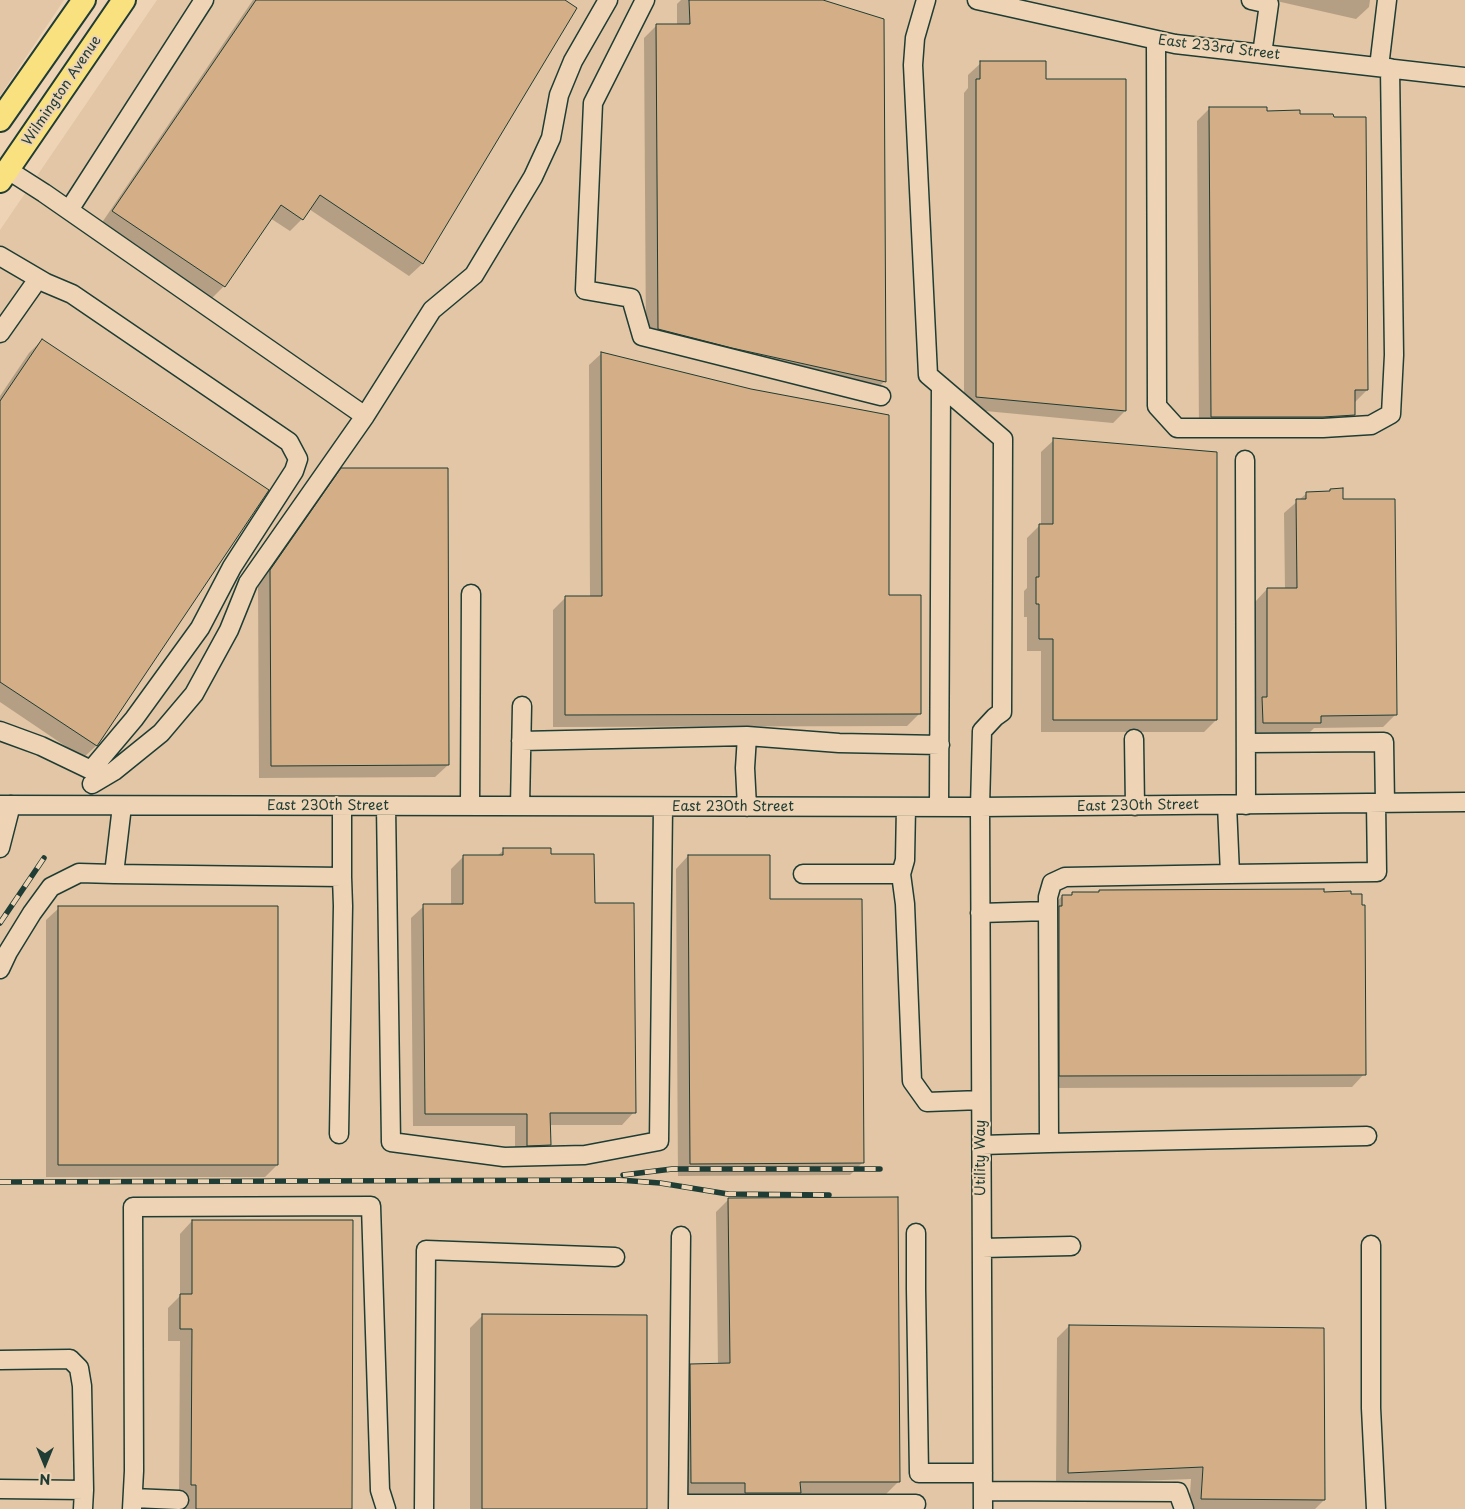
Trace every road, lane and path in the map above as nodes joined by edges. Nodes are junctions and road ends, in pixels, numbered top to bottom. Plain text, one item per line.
1 (84, 0) edge
2 (124, 0) edge
3 (204, 0) edge
4 (608, 0) edge
5 (645, 0) edge
6 (926, 0) edge
7 (976, 0) edge
8 (1251, 0) edge
9 (1388, 0) edge
10 (1156, 40) junction
11 (1262, 54) junction
12 (1385, 68) junction
13 (1465, 77) edge
14 (0, 120) edge
15 (4, 176) edge
16 (70, 210) junction
17 (0, 256) edge
18 (38, 279) junction
19 (0, 333) edge
20 (941, 386) junction
21 (882, 396) dead end
22 (365, 416) junction
23 (1245, 460) dead end
24 (471, 594) dead end
25 (522, 706) dead end
26 (0, 731) edge
27 (747, 736) junction
28 (1134, 739) dead end
29 (521, 742) junction
30 (1246, 743) junction
31 (940, 746) junction
32 (91, 777) junction
33 (1465, 802) edge
34 (1380, 803) junction
35 (6, 805) edge
36 (1227, 805) junction
37 (1246, 805) junction
38 (81, 806) junction
39 (122, 806) junction
40 (342, 806) junction
41 (386, 806) junction
42 (470, 806) junction
43 (520, 806) junction
44 (1134, 806) junction
45 (663, 807) junction
46 (747, 807) junction
47 (906, 807) junction
48 (938, 807) junction
49 (980, 807) junction
50 (0, 848) edge
51 (114, 874) junction
52 (803, 874) dead end
53 (901, 874) junction
54 (1230, 874) junction
55 (342, 877) junction
56 (1048, 911) junction
57 (980, 913) junction
58 (0, 969) edge
59 (981, 1100) junction
60 (339, 1134) dead end
61 (1367, 1136) dead end
62 (1049, 1143) junction
63 (982, 1144) junction
64 (916, 1233) dead end
65 (681, 1236) dead end
66 (1371, 1245) dead end
67 (1071, 1246) dead end
68 (982, 1248) junction
69 (615, 1257) dead end
70 (0, 1360) edge
71 (983, 1473) junction
72 (0, 1488) edge
73 (84, 1490) junction
74 (983, 1491) junction
75 (179, 1500) dead end
76 (132, 1503) edge
77 (916, 1504) dead end
78 (678, 1506) edge
79 (870, 1506) edge
80 (83, 1509) edge
81 (386, 1509) edge
82 (424, 1509) edge
83 (983, 1509) edge
84 (1184, 1509) edge
85 (1376, 1509) edge

1 - 14 main road
2 - 15 main road, Wilmington Avenue
3 - 16 street
4 - 22 street
5 - 21 street
6 - 20 street, Utility Way
7 - 10 street, East 233rd Street
8 - 11 street
9 - 12 street
10 - 11 street, East 233rd Street
10 - 12 street
11 - 12 street, East 233rd Street
12 - 13 street, East 233rd Street
15 - 16 street
16 - 22 street
17 - 18 street
18 - 19 street
18 - 32 street
20 - 31 street
20 - 49 street, Utility Way
22 - 32 street
23 - 30 street
24 - 42 street
25 - 29 street
26 - 32 street
27 - 29 street
27 - 31 street
27 - 46 street
28 - 44 street
29 - 43 street
30 - 34 street
30 - 37 street
31 - 48 street
32 - 38 street
33 - 34 street, East 230th Street
34 - 37 street, East 230th Street
34 - 54 street
35 - 38 street, East 230th Street
35 - 50 street
36 - 37 street, East 230th Street
36 - 44 street, East 230th Street
36 - 54 street
38 - 39 street, East 230th Street
39 - 40 street, East 230th Street
39 - 51 street
40 - 41 street, East 230th Street
40 - 55 street
41 - 42 street, East 230th Street
41 - 45 street
42 - 43 street, East 230th Street
43 - 45 street, East 230th Street
44 - 49 street, East 230th Street
45 - 46 street, East 230th Street
46 - 47 street, East 230th Street
47 - 48 street, East 230th Street
47 - 53 street
48 - 49 street, East 230th Street
49 - 57 street, Utility Way
51 - 55 street
51 - 58 street
52 - 53 street
53 - 59 street
54 - 56 street
55 - 60 street
56 - 57 street
56 - 62 street
57 - 59 street, Utility Way
59 - 63 street, Utility Way
61 - 62 street
62 - 63 street
63 - 68 street, Utility Way
64 - 71 street
65 - 78 street
66 - 85 street
67 - 68 street
68 - 71 street, Utility Way
69 - 82 street
70 - 73 street
71 - 74 street, Utility Way
72 - 73 street
73 - 80 street
74 - 83 street, Utility Way
74 - 84 street
75 - 76 street
76 - 81 street
77 - 79 street
78 - 79 street

